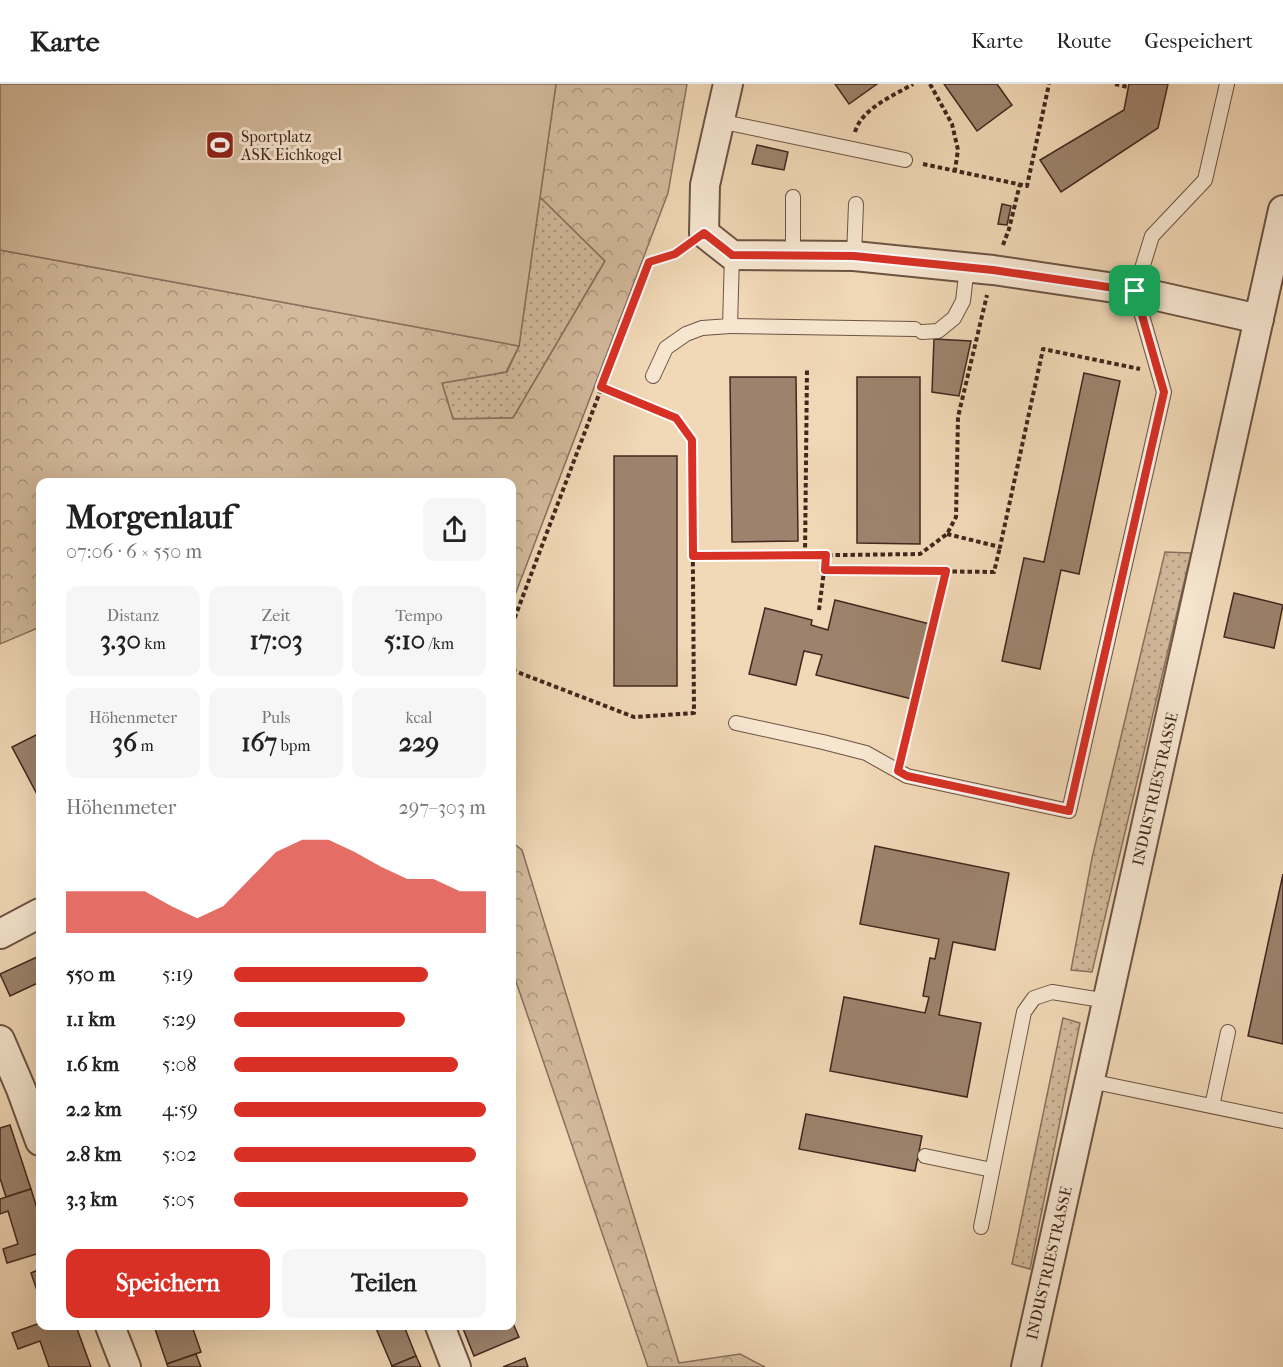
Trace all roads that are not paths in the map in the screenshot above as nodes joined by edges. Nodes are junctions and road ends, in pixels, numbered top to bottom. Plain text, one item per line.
1 (728, 84) edge
2 (1227, 84) edge
3 (719, 121) junction
4 (904, 160) road end
5 (793, 197) dead end
6 (856, 204) dead end
7 (1283, 210) edge
8 (732, 255) junction
9 (793, 256) junction
10 (854, 256) junction
11 (980, 269) junction
12 (1135, 291) junction
13 (1259, 319) junction
14 (730, 326) junction
15 (653, 376) dead end
16 (736, 723) dead end
17 (36, 915) edge
18 (0, 934) edge
19 (1108, 1001) junction
20 (1227, 1032) dead end
21 (0, 1040) edge
22 (1090, 1081) junction
23 (1212, 1106) junction
24 (1283, 1120) edge
25 (36, 1131) edge
26 (925, 1156) dead end
27 (992, 1170) junction
28 (981, 1227) dead end
29 (112, 1330) edge
30 (442, 1330) edge
31 (126, 1367) edge
32 (456, 1367) edge
33 (1026, 1367) edge

1 - 3 street
2 - 12 lane
3 - 4 lane
3 - 8 street
5 - 9 lane
6 - 10 lane
7 - 13 street, INDUSTRIESTRASSE
8 - 9 street
8 - 14 lane
9 - 10 street
10 - 11 street
11 - 12 street
11 - 14 lane
12 - 13 street
12 - 16 lane
13 - 19 street, INDUSTRIESTRASSE
14 - 15 lane
17 - 18 street
19 - 22 street, INDUSTRIESTRASSE
19 - 27 lane
20 - 23 lane
21 - 25 street
22 - 23 lane
22 - 33 street, INDUSTRIESTRASSE
23 - 24 lane
26 - 27 lane
27 - 28 lane
29 - 31 street
30 - 32 street

